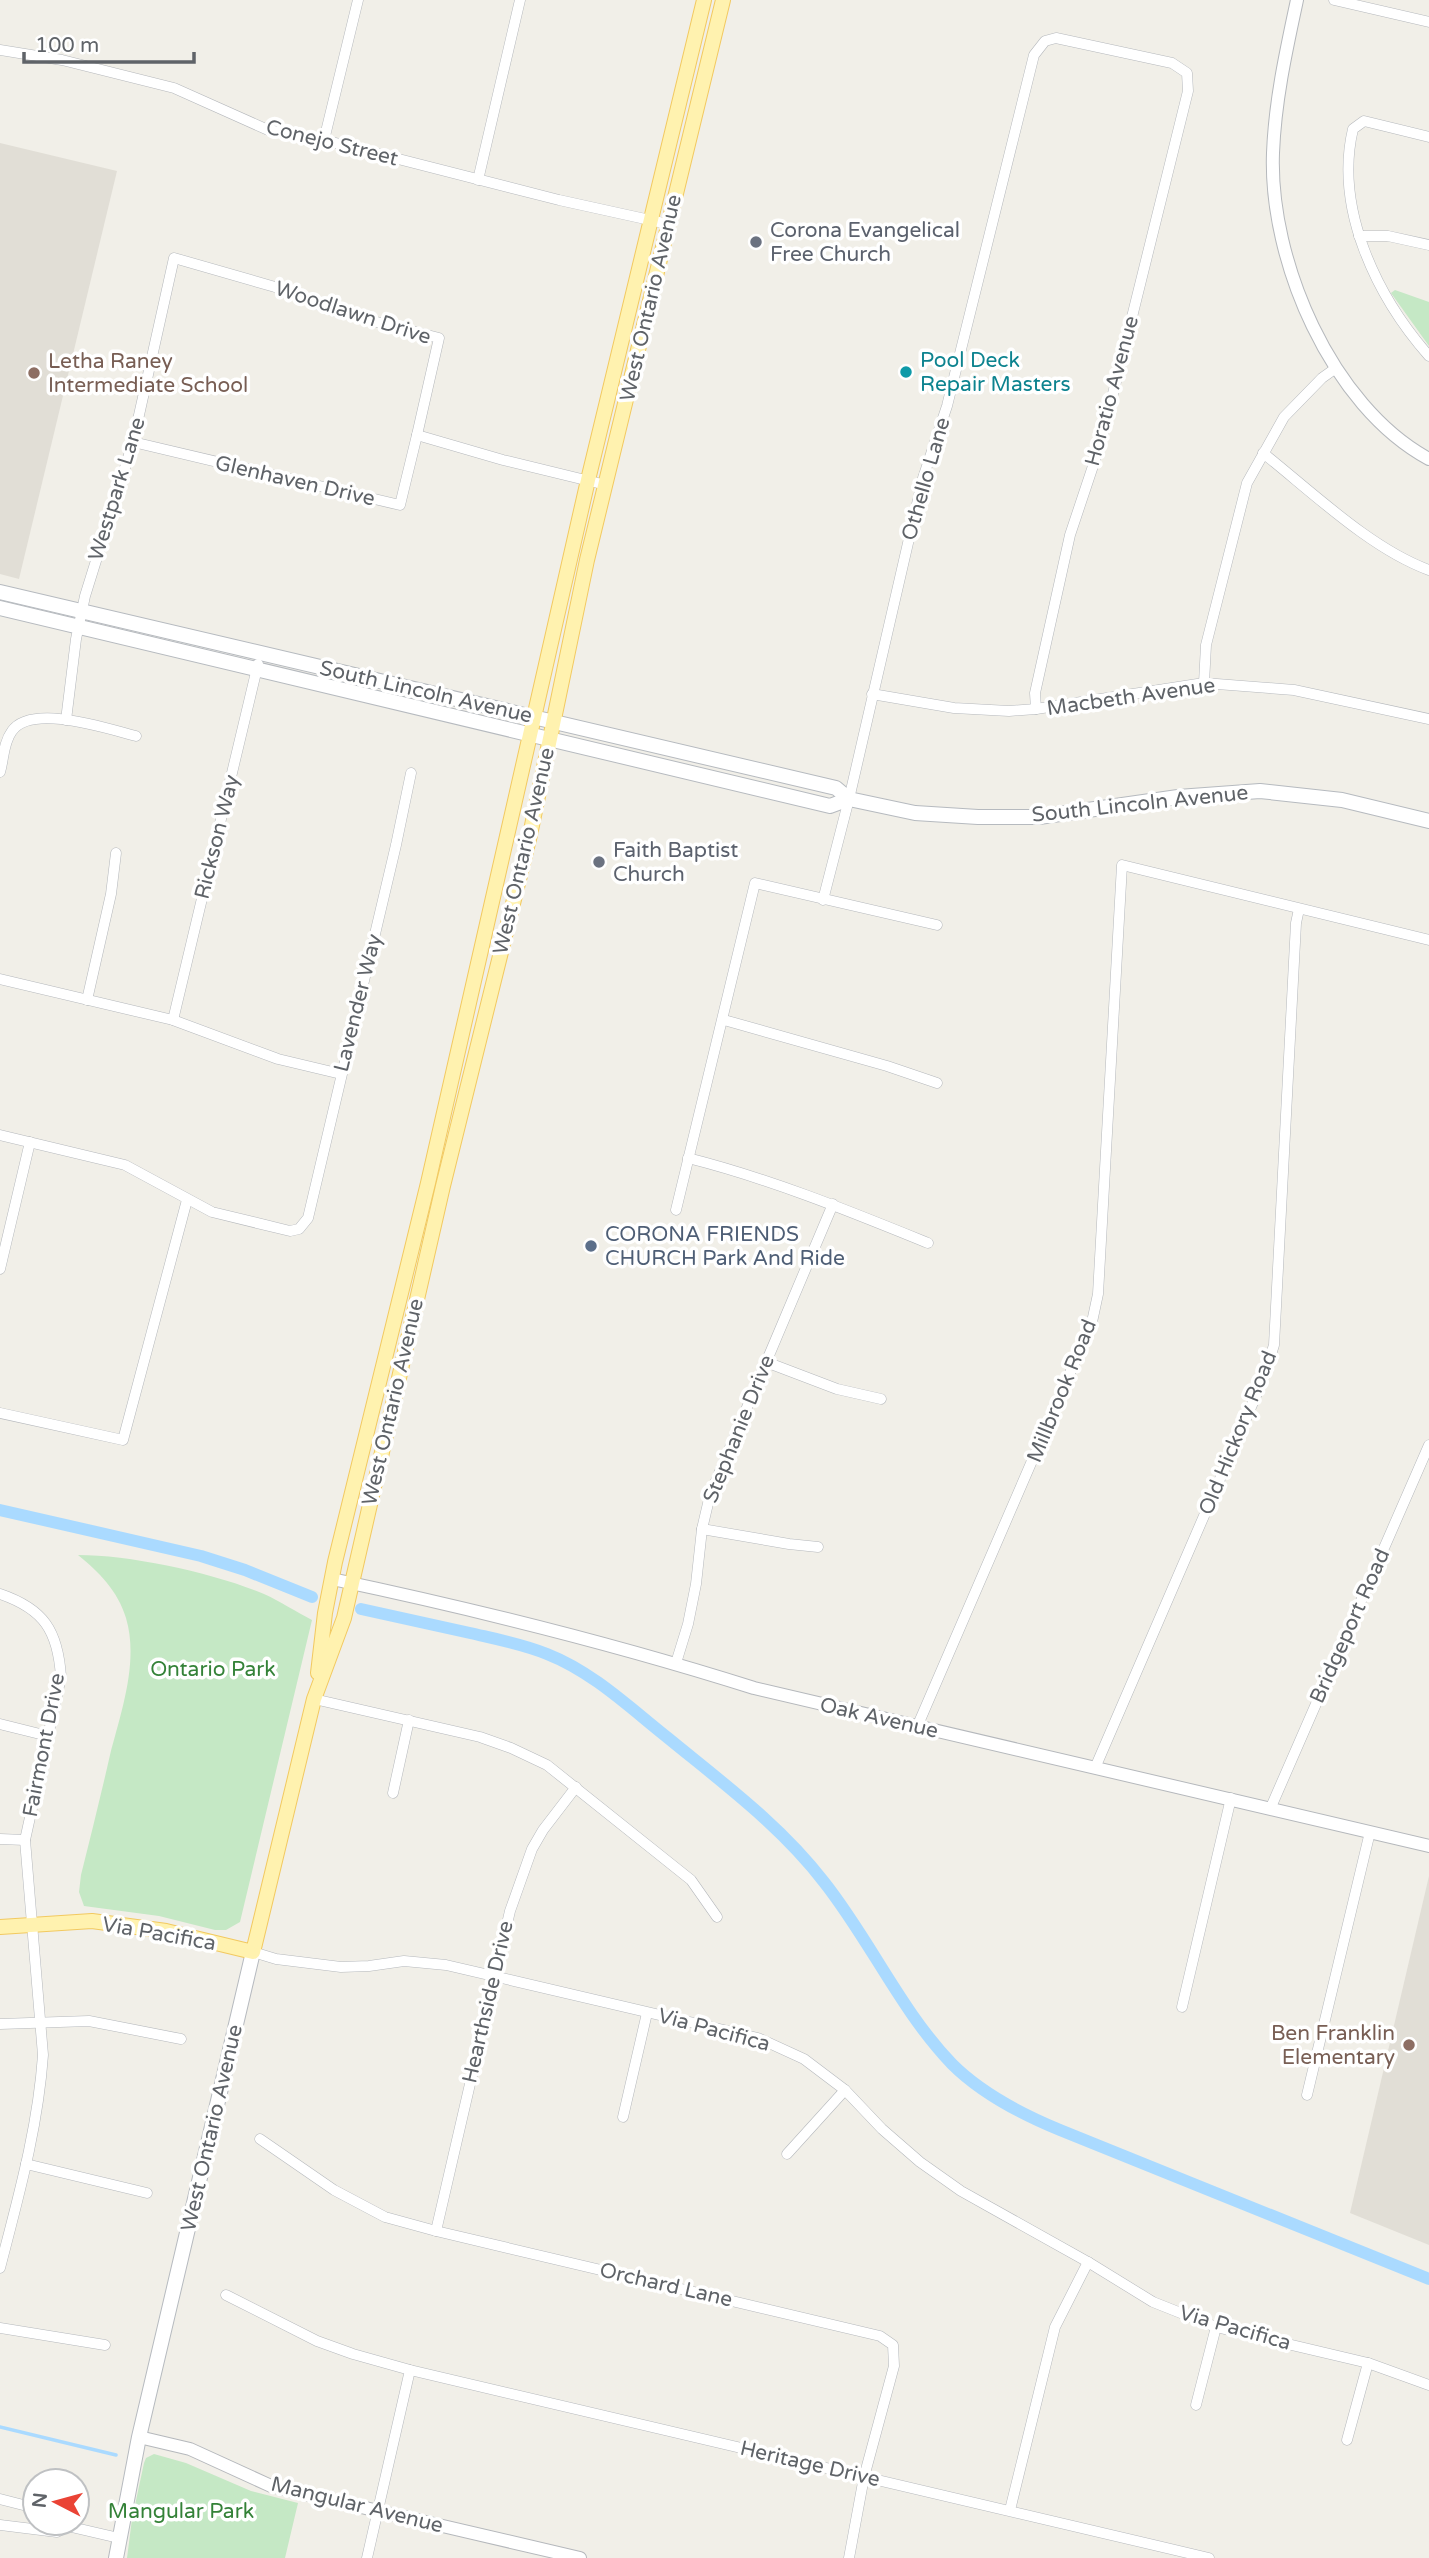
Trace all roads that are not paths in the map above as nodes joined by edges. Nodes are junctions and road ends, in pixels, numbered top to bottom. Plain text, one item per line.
1 (358, 0) edge
2 (520, 0) edge
3 (704, 0) edge
4 (723, 0) edge
5 (1297, 0) edge
6 (1334, 0) edge
7 (1429, 22) edge
8 (0, 50) edge
9 (1187, 73) joint
10 (1429, 137) edge
11 (324, 140) junction
12 (478, 180) junction
13 (651, 221) junction
14 (668, 224) junction
15 (1359, 236) junction
16 (1429, 245) edge
17 (174, 258) joint
18 (1429, 356) edge
19 (1336, 368) junction
20 (418, 435) junction
21 (134, 442) junction
22 (1263, 453) junction
23 (1429, 459) edge
24 (587, 480) junction
25 (606, 485) junction
26 (1429, 570) edge
27 (0, 592) edge
28 (0, 608) edge
29 (82, 611) junction
30 (79, 626) junction
31 (261, 653) junction
32 (257, 669) junction
33 (1204, 682) junction
34 (872, 694) junction
35 (1036, 709) junction
36 (533, 717) junction
37 (1429, 719) edge
38 (66, 720) junction
39 (554, 722) junction
40 (530, 733) junction
41 (136, 736) dead end
42 (551, 738) junction
43 (0, 772) edge
44 (411, 773) dead end
45 (849, 799) junction
46 (1429, 821) edge
47 (116, 853) dead end
48 (823, 900) junction
49 (1299, 909) junction
50 (937, 925) dead end
51 (1429, 940) edge
52 (0, 979) edge
53 (87, 1000) junction
54 (173, 1020) junction
55 (724, 1020) junction
56 (341, 1074) junction
57 (937, 1083) dead end
58 (0, 1135) edge
59 (30, 1142) junction
60 (688, 1158) junction
61 (187, 1200) junction
62 (833, 1204) junction
63 (676, 1210) dead end
64 (928, 1242) dead end
65 (0, 1269) edge
66 (766, 1362) junction
67 (881, 1399) dead end
68 (0, 1413) edge
69 (1429, 1446) edge
70 (702, 1529) junction
71 (818, 1547) dead end
72 (332, 1579) junction
73 (352, 1583) junction
74 (0, 1594) edge
75 (676, 1663) junction
76 (314, 1699) junction
77 (410, 1720) junction
78 (0, 1724) edge
79 (917, 1727) junction
80 (48, 1736) junction
81 (1095, 1768) junction
82 (576, 1787) junction
83 (393, 1793) dead end
84 (1231, 1798) junction
85 (1271, 1807) junction
86 (1370, 1832) junction
87 (0, 1839) edge
88 (25, 1840) junction
89 (1429, 1846) edge
90 (718, 1917) dead end
91 (33, 1924) junction
92 (0, 1927) edge
93 (253, 1952) junction
94 (495, 1977) junction
95 (1182, 2007) dead end
96 (647, 2013) junction
97 (38, 2022) junction
98 (0, 2024) edge
99 (181, 2039) dead end
100 (845, 2090) junction
101 (1307, 2095) dead end
102 (623, 2117) dead end
103 (260, 2139) dead end
104 (787, 2154) dead end
105 (26, 2164) junction
106 (147, 2193) dead end
107 (436, 2231) junction
108 (1088, 2262) junction
109 (0, 2268) edge
110 (226, 2295) dead end
111 (1216, 2327) junction
112 (0, 2328) edge
113 (105, 2345) dead end
114 (1368, 2363) junction
115 (410, 2370) junction
116 (1429, 2385) edge
117 (1196, 2405) dead end
118 (139, 2437) junction
119 (1348, 2440) dead end
120 (864, 2477) junction
121 (0, 2499) edge
122 (21, 2504) edge
123 (1010, 2510) junction
124 (379, 2511) junction
125 (0, 2525) edge
126 (21, 2528) edge
127 (91, 2531) edge
128 (119, 2538) junction
129 (116, 2558) edge
130 (367, 2558) edge
131 (580, 2558) edge
132 (849, 2558) edge
133 (1209, 2558) edge

1 - 11 street
2 - 12 street
3 - 13 main road, West Ontario Avenue
4 - 14 main road, West Ontario Avenue
5 - 19 street
6 - 7 street
8 - 11 street, Conejo Street
9 - 34 street, Othello Lane
9 - 35 street, Horatio Avenue
10 - 15 street
11 - 12 street, Conejo Street
12 - 13 street, Conejo Street
13 - 14 street, Conejo Street
13 - 24 main road, West Ontario Avenue
14 - 25 main road, West Ontario Avenue
15 - 16 street
15 - 18 street
17 - 20 street, Woodlawn Drive
17 - 21 street, Westpark Lane
19 - 22 street
19 - 23 street
20 - 21 street, Glenhaven Drive
20 - 24 street
21 - 29 street, Westpark Lane
22 - 26 street
22 - 33 street
24 - 25 street
24 - 36 main road, West Ontario Avenue
25 - 39 main road, West Ontario Avenue
27 - 29 main road, South Lincoln Avenue
28 - 30 main road, South Lincoln Avenue
29 - 30 street, Westpark Lane
29 - 31 main road, South Lincoln Avenue
30 - 32 main road, South Lincoln Avenue
30 - 38 street, Westpark Lane
31 - 32 street, Rickson Way
31 - 36 main road, South Lincoln Avenue
32 - 40 main road, South Lincoln Avenue
32 - 54 street, Rickson Way
33 - 35 street, Macbeth Avenue
33 - 37 street, Macbeth Avenue
34 - 35 street, Macbeth Avenue
34 - 45 street, Othello Lane
36 - 39 main road, South Lincoln Avenue
36 - 40 main road, West Ontario Avenue
38 - 41 street
38 - 43 street
39 - 42 main road, West Ontario Avenue
39 - 45 main road, South Lincoln Avenue
40 - 42 main road, South Lincoln Avenue
40 - 72 main road, West Ontario Avenue
42 - 45 main road, South Lincoln Avenue
42 - 73 main road, West Ontario Avenue
44 - 56 street, Lavender Way
45 - 46 main road, South Lincoln Avenue
45 - 48 street, Othello Lane
47 - 53 street
48 - 50 street
48 - 55 street
49 - 51 street
49 - 79 street, Millbrook Road
49 - 81 street, Old Hickory Road
52 - 53 street
53 - 54 street
54 - 56 street
55 - 57 street
55 - 60 street
56 - 61 street, Lavender Way
58 - 59 street
59 - 61 street
59 - 65 street
60 - 62 street
60 - 63 street
61 - 68 street
62 - 64 street
62 - 66 street, Stephanie Drive
66 - 67 street
66 - 70 street, Stephanie Drive
69 - 85 street, Bridgeport Road
70 - 71 street
70 - 75 street, Stephanie Drive
72 - 73 street, Oak Avenue
72 - 76 main road, West Ontario Avenue
73 - 75 street, Oak Avenue
73 - 76 main road, West Ontario Avenue
74 - 80 street, Fairmont Drive
75 - 79 street, Oak Avenue
76 - 77 street
76 - 93 main road, West Ontario Avenue
77 - 82 street
77 - 83 street
78 - 80 street
79 - 81 street, Oak Avenue
80 - 88 street, Fairmont Drive
81 - 84 street, Oak Avenue
82 - 90 street
82 - 94 street, Hearthside Drive
84 - 85 street, Oak Avenue
84 - 95 street
85 - 86 street, Oak Avenue
86 - 89 street, Oak Avenue
86 - 101 street
87 - 88 street
88 - 91 street, Fairmont Drive
91 - 92 main road, Via Pacifica
91 - 93 main road, Via Pacifica
91 - 97 street, Fairmont Drive
93 - 94 street, Via Pacifica
93 - 118 main road, West Ontario Avenue
94 - 96 street, Via Pacifica
94 - 107 street, Hearthside Drive
96 - 100 street, Via Pacifica
96 - 102 street
97 - 98 street
97 - 99 street
97 - 105 street, Fairmont Drive
100 - 104 street
100 - 108 street, Via Pacifica
103 - 107 street, Orchard Lane
105 - 106 street
105 - 109 street, Fairmont Drive
107 - 120 street, Orchard Lane
108 - 111 street, Via Pacifica
108 - 123 street
110 - 115 street, Heritage Drive
111 - 114 street, Via Pacifica
111 - 117 street
112 - 113 street
114 - 116 street, Via Pacifica
114 - 119 street
115 - 120 street, Heritage Drive
115 - 124 street
118 - 124 street, Mangular Avenue
118 - 128 main road, West Ontario Avenue
120 - 123 street, Heritage Drive
120 - 132 street
121 - 122 street
123 - 133 street, Heritage Drive
124 - 130 street
124 - 131 street, Mangular Avenue
125 - 126 street
127 - 128 street
128 - 129 main road, West Ontario Avenue

